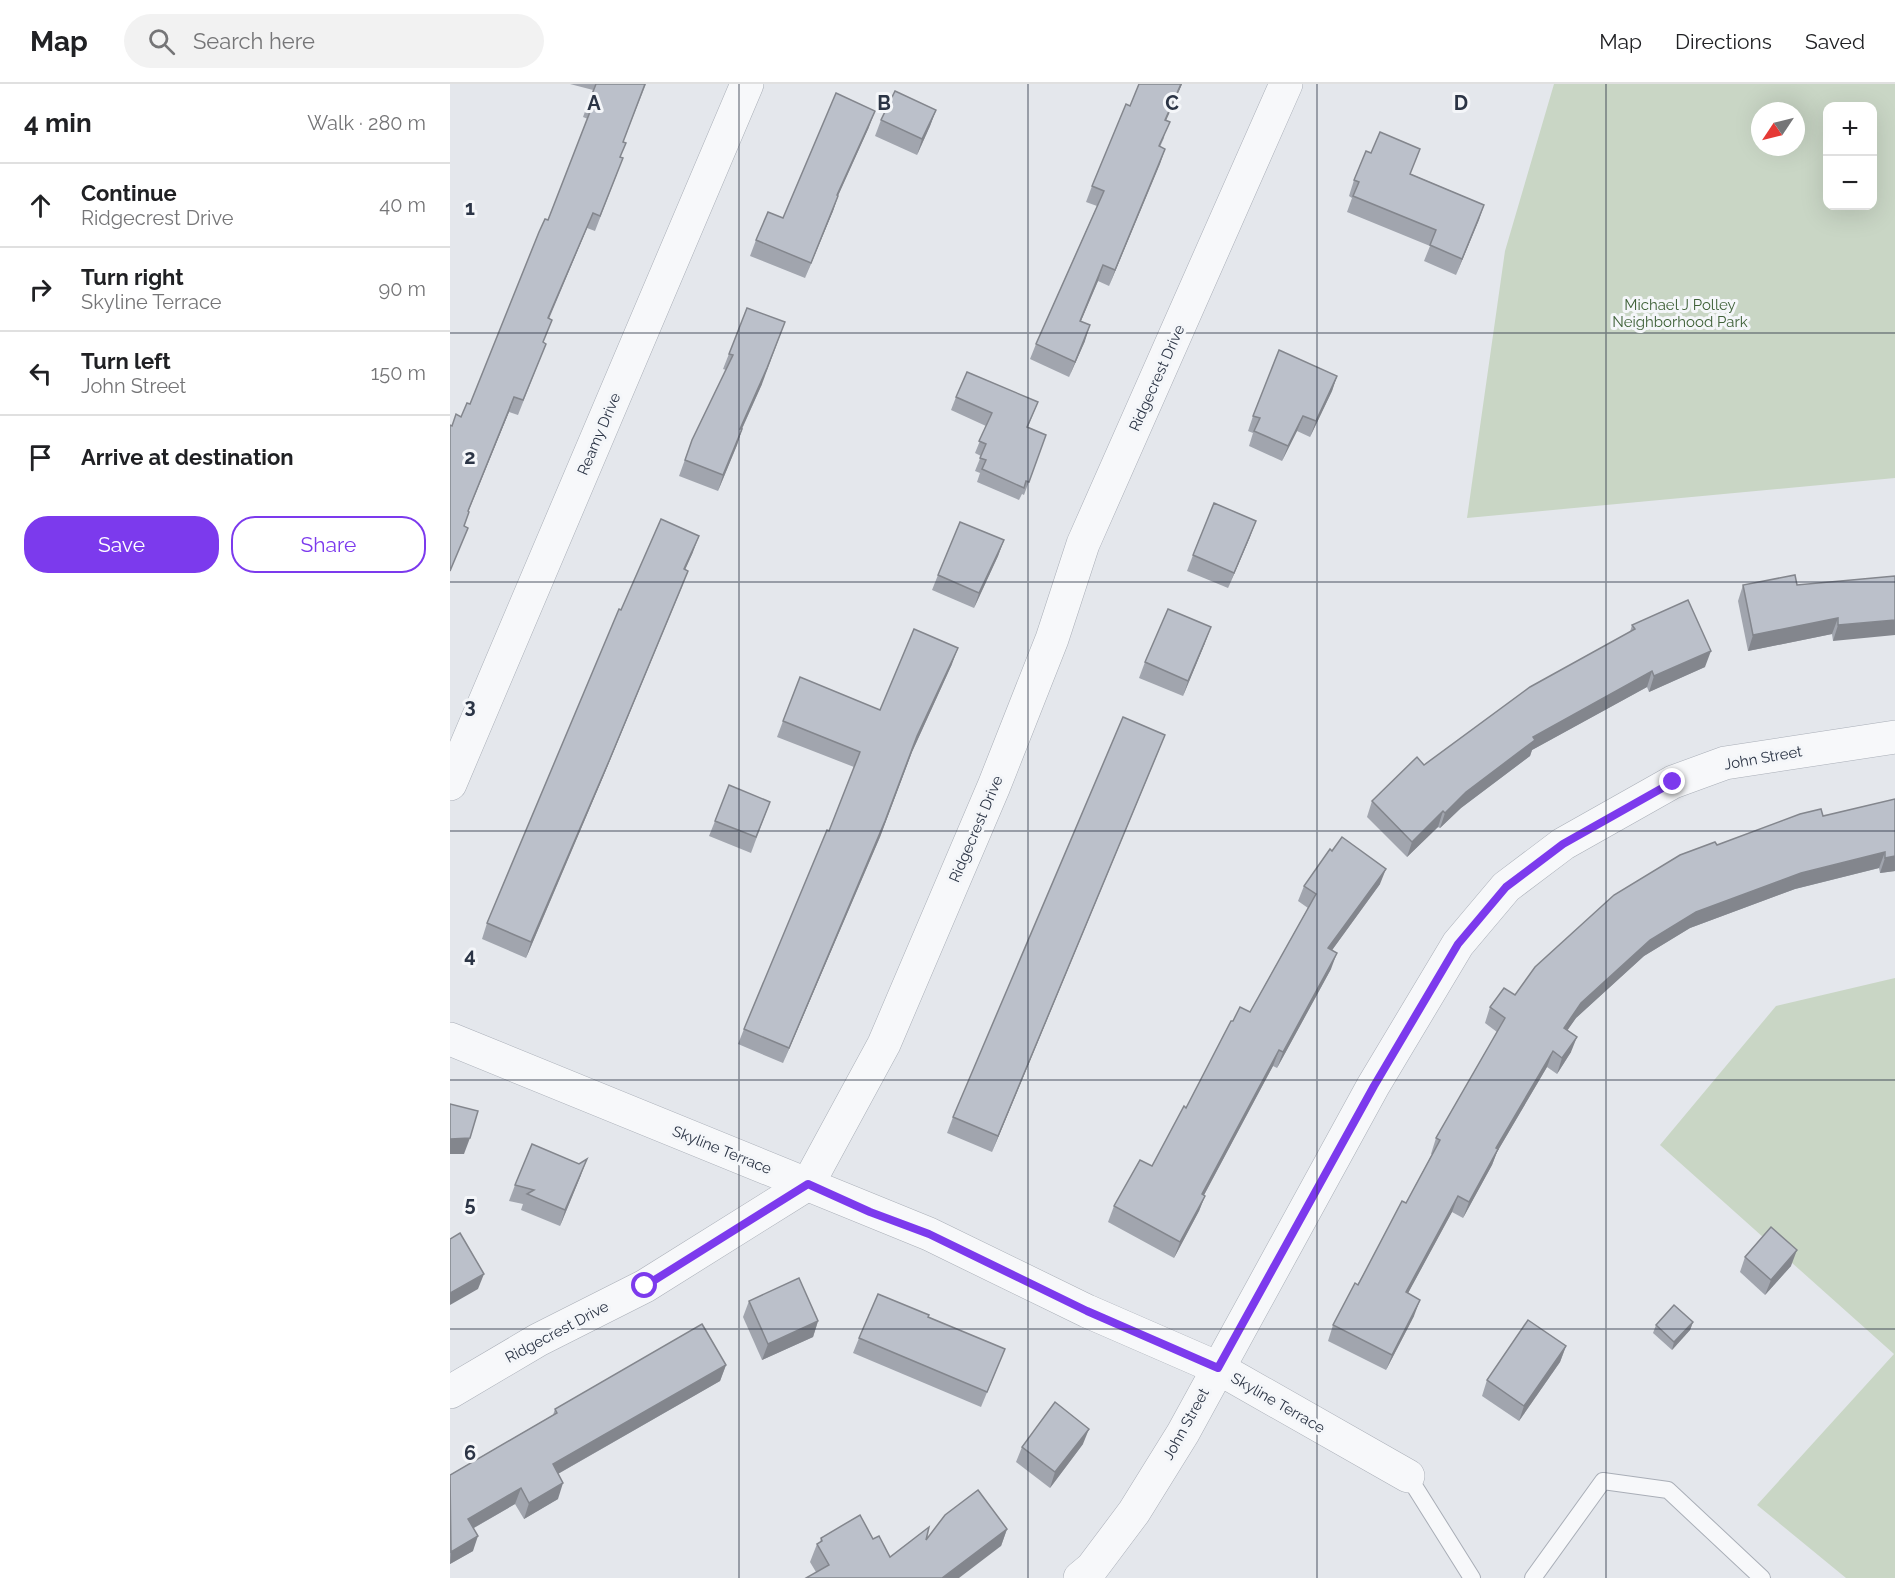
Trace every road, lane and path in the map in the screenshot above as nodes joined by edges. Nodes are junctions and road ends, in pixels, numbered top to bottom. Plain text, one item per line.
1 (747, 84) edge
2 (1286, 84) edge
3 (1895, 737) edge
4 (450, 784) edge
5 (450, 1039) edge
6 (808, 1184) junction
7 (1218, 1368) junction
8 (450, 1392) edge
9 (1408, 1476) joint
10 (1080, 1578) edge
11 (1472, 1578) edge
12 (1533, 1578) edge
13 (1762, 1578) edge

1 - 4 street, Reamy Drive
2 - 6 street, Ridgecrest Drive
3 - 7 street, John Street
5 - 6 street, Skyline Terrace
6 - 7 street, Skyline Terrace
6 - 8 street, Ridgecrest Drive
7 - 9 street, Skyline Terrace
7 - 10 street, John Street
9 - 11 lane
12 - 13 lane

